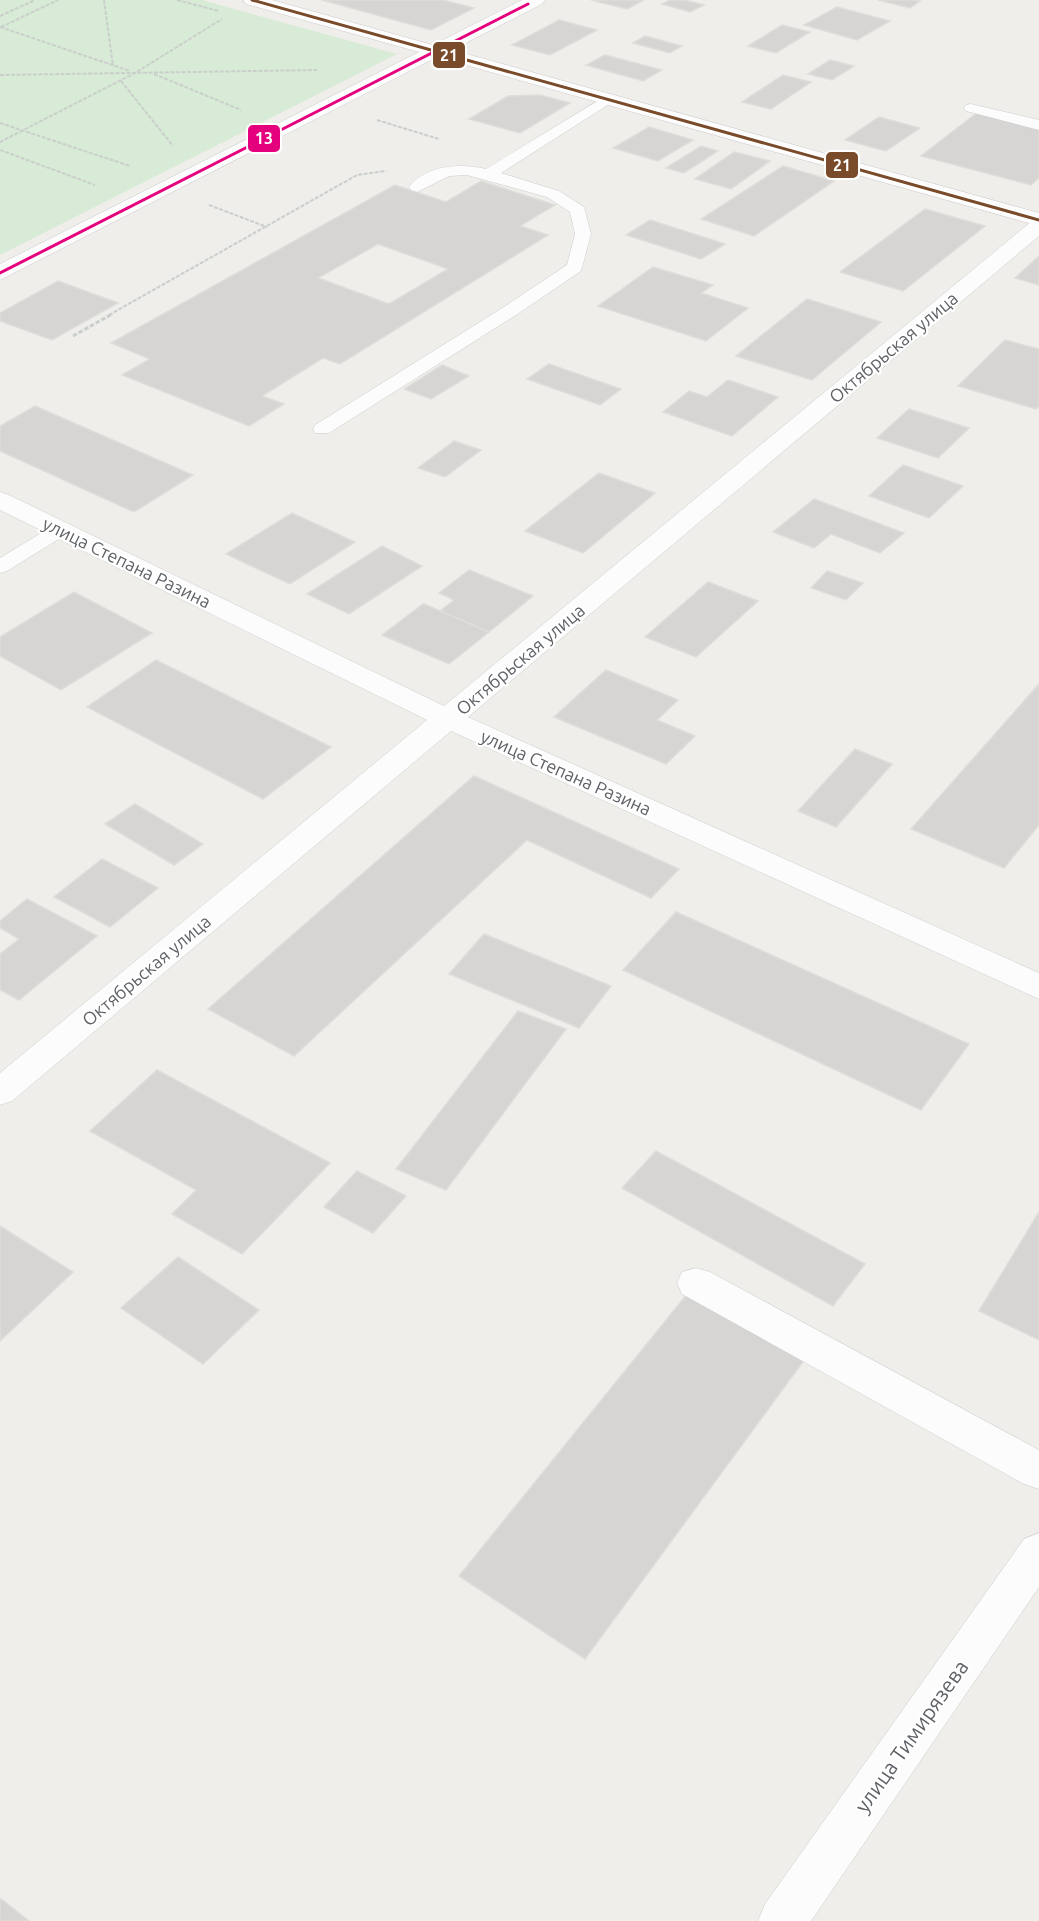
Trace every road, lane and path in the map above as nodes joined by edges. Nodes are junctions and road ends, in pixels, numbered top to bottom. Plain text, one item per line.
1 (35, 0) edge
2 (58, 0) edge
3 (104, 0) edge
4 (177, 0) edge
5 (536, 0) edge
6 (259, 1) edge
7 (220, 12) dead end
8 (231, 14) dead end
9 (0, 16) edge
10 (0, 27) edge
11 (438, 51) junction
12 (113, 66) junction
13 (324, 70) dead end
14 (151, 72) junction
15 (135, 73) junction
16 (0, 75) edge
17 (121, 81) junction
18 (609, 98) junction
19 (971, 108) dead end
20 (248, 113) dead end
21 (0, 123) edge
22 (1039, 125) edge
23 (23, 131) junction
24 (0, 142) edge
25 (176, 149) dead end
26 (0, 150) edge
27 (131, 166) dead end
28 (392, 171) dead end
29 (489, 174) junction
30 (95, 184) dead end
31 (417, 187) dead end
32 (227, 212) dead end
33 (1039, 223) edge
34 (267, 227) junction
35 (0, 273) edge
36 (73, 336) dead end
37 (322, 429) dead end
38 (0, 500) edge
39 (60, 530) junction
40 (0, 567) edge
41 (448, 719) junction
42 (1039, 987) edge
43 (0, 1092) edge
44 (696, 1283) dead end
45 (1039, 1471) edge
46 (1039, 1552) edge
47 (782, 1921) edge

1 - 9 path
2 - 10 path
3 - 12 path
4 - 7 path
5 - 11 street
6 - 11 street
8 - 15 path
10 - 12 path
11 - 18 street
11 - 35 street
12 - 15 path
13 - 14 path
14 - 15 path
14 - 20 path
15 - 16 path
15 - 17 path
17 - 23 path
17 - 25 path
18 - 29 lane
18 - 33 street
19 - 22 lane
21 - 23 path
23 - 24 path
23 - 27 path
26 - 30 path
28 - 34 path
29 - 31 lane
29 - 37 lane
32 - 34 path
33 - 41 street, Октябрьская улица
34 - 36 path
38 - 39 street, улица Степана Разина
39 - 40 lane
39 - 41 street, улица Степана Разина
41 - 42 street, улица Степана Разина
41 - 43 street, Октябрьская улица
44 - 45 street
46 - 47 street, улица Тимирязева

